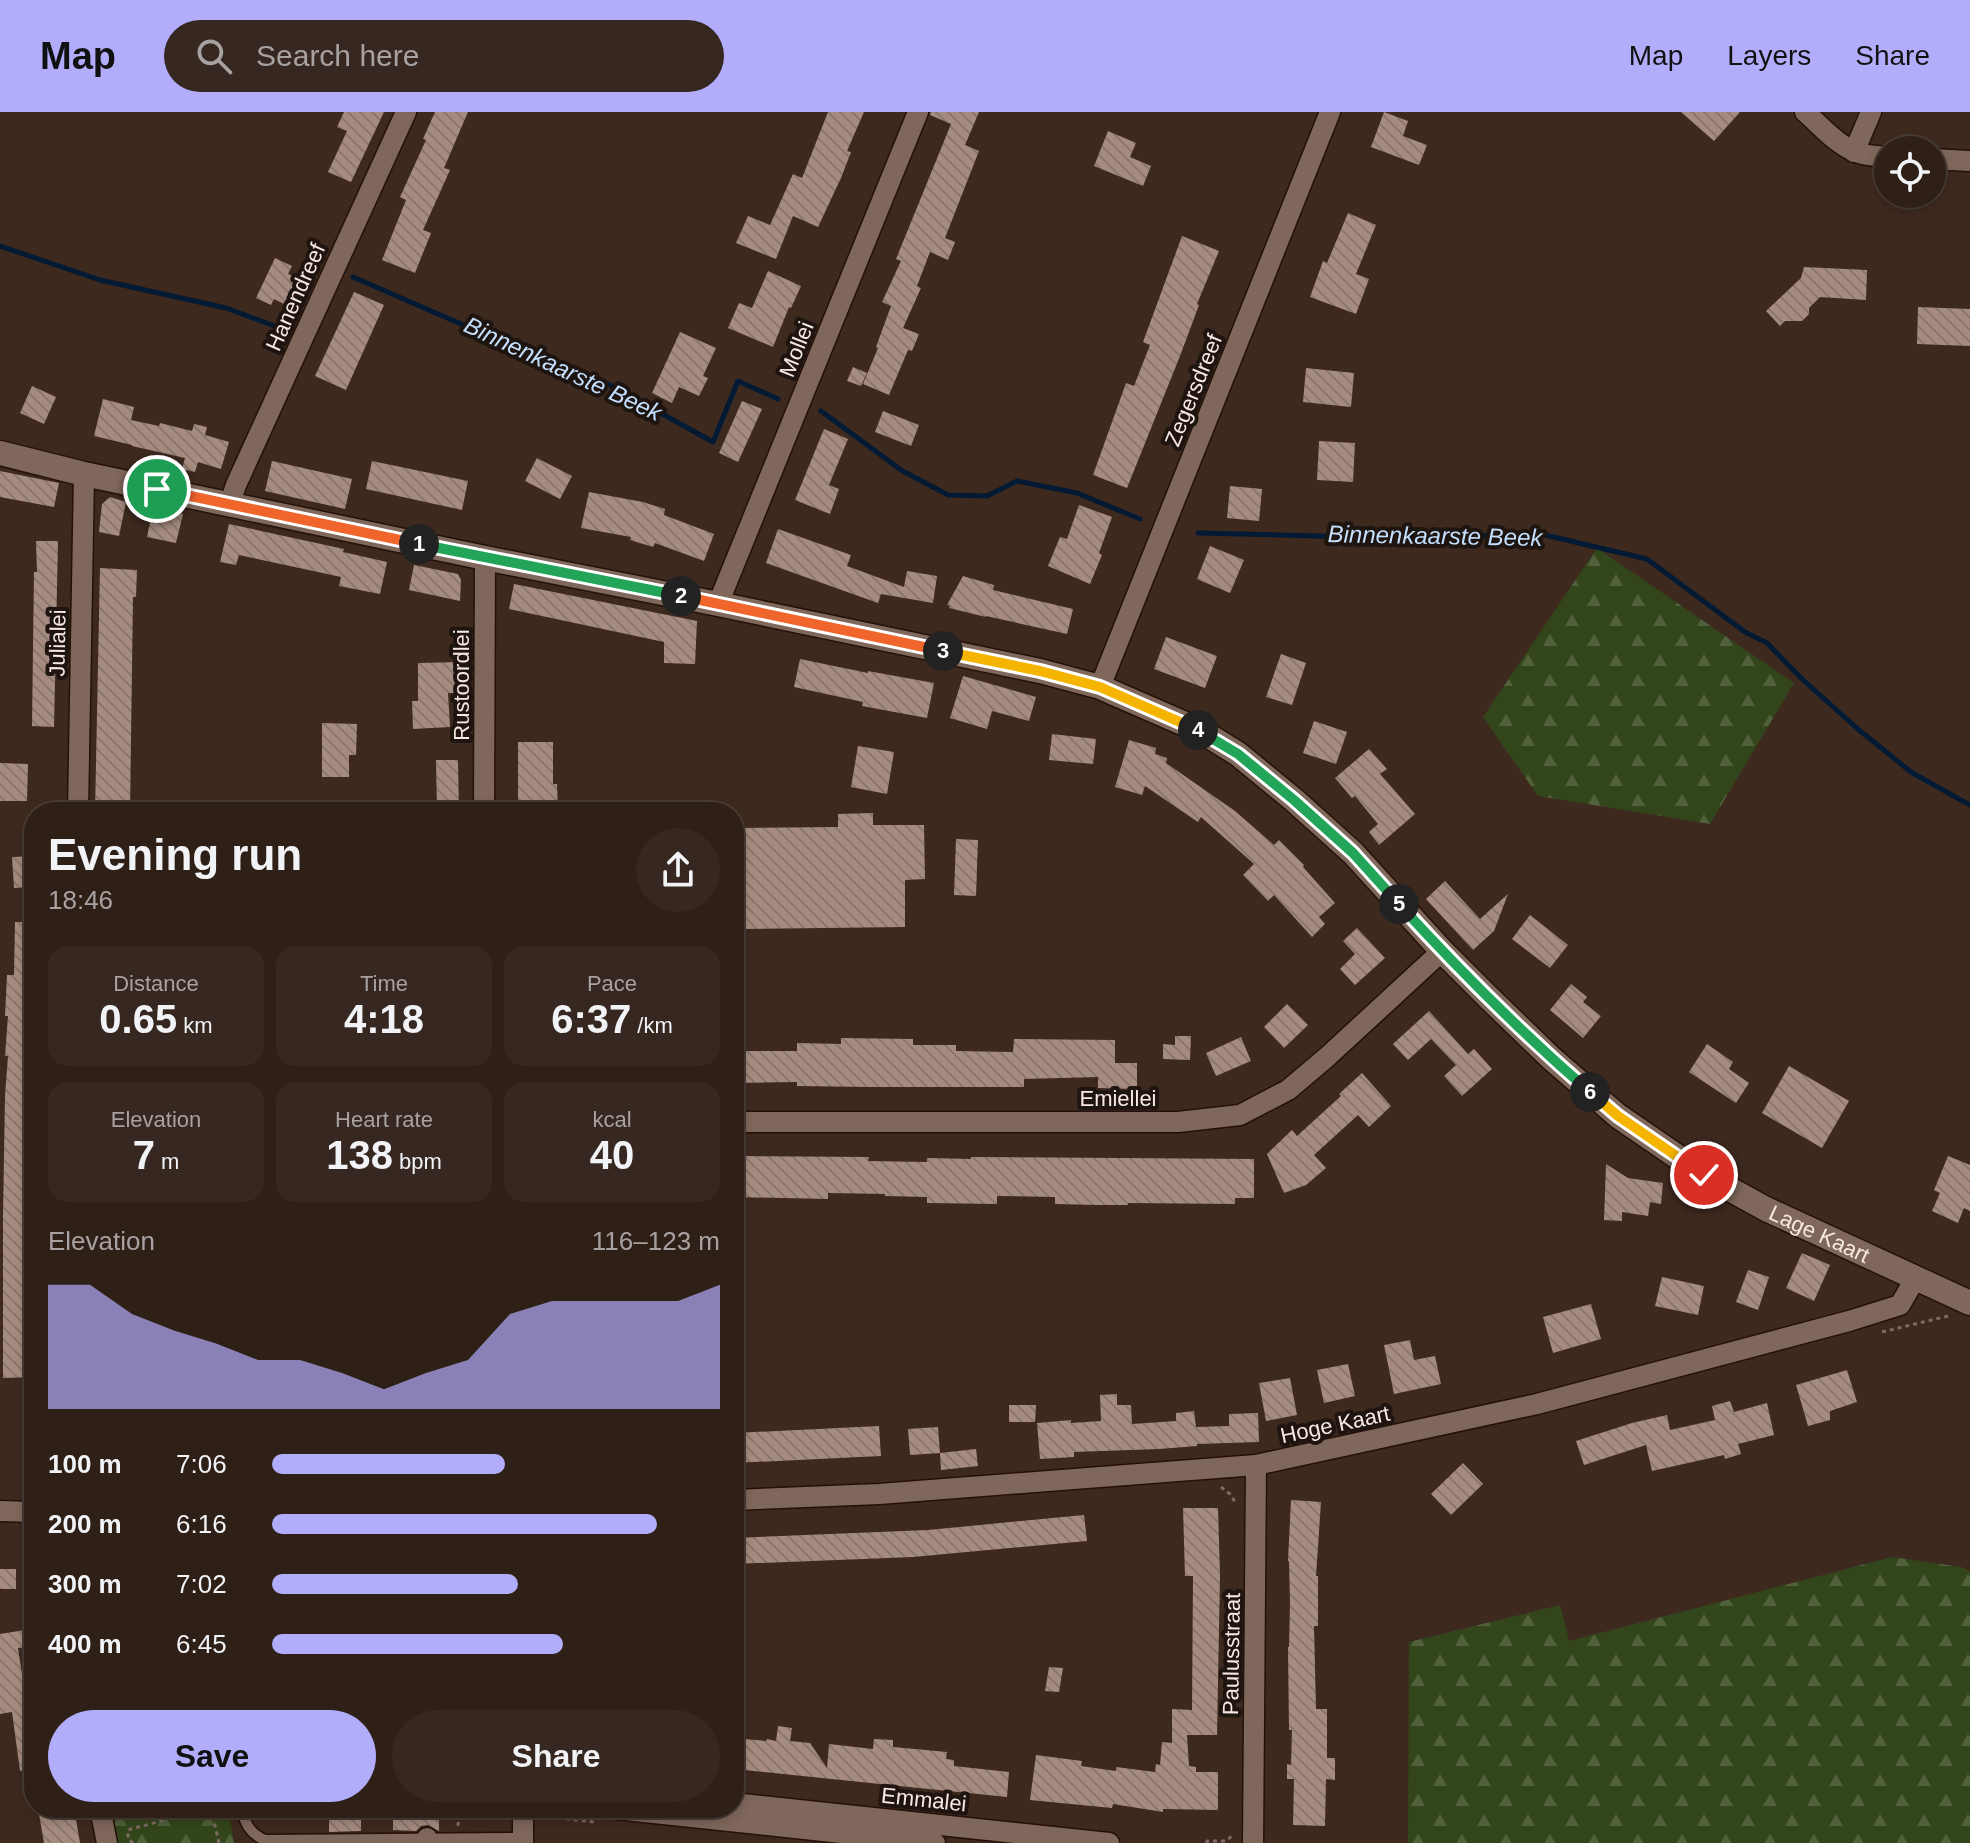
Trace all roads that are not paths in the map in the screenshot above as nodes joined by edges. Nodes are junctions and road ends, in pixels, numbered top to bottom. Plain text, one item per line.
1 (406, 112) edge
2 (918, 112) edge
3 (1330, 112) edge
4 (1805, 112) edge
5 (1871, 112) edge
6 (1854, 152) junction
7 (1874, 156) edge
8 (1946, 160) edge
9 (1970, 161) edge
10 (0, 453) edge
11 (84, 474) junction
12 (230, 503) junction
13 (485, 558) junction
14 (718, 604) junction
15 (1100, 687) junction
16 (78, 802) edge
17 (484, 802) edge
18 (1442, 951) junction
19 (744, 1122) edge
20 (1915, 1279) junction
21 (1970, 1303) edge
22 (1256, 1465) junction
23 (744, 1500) edge
24 (0, 1511) edge
25 (24, 1512) edge
26 (744, 1804) edge
27 (102, 1818) edge
28 (244, 1818) edge
29 (523, 1818) edge
30 (701, 1818) edge
31 (427, 1840) edge
32 (523, 1841) edge
33 (107, 1843) edge
34 (935, 1843) edge
35 (1109, 1843) edge
36 (1253, 1843) edge

1 - 12 street, Hanendreef
2 - 14 street, Mollei
3 - 15 street, Zegersdreef
4 - 6 street
5 - 6 street
6 - 7 street
8 - 9 street
10 - 11 street, Lage Kaart
11 - 12 street, Lage Kaart
11 - 16 street, Julialei
12 - 13 street, Lage Kaart
13 - 14 street, Lage Kaart
13 - 17 street, Rustoordlei
14 - 15 street, Lage Kaart
15 - 18 street, Lage Kaart
18 - 19 street, Emiellei
18 - 20 street, Lage Kaart
20 - 21 street, Lage Kaart
20 - 22 street, Hoge Kaart
22 - 23 street, Hoge Kaart
22 - 36 street, Paulusstraat
24 - 25 street
26 - 35 street, Emmalei
27 - 33 street
28 - 31 lane
29 - 32 street
30 - 34 street, Emmalei
31 - 32 lane

